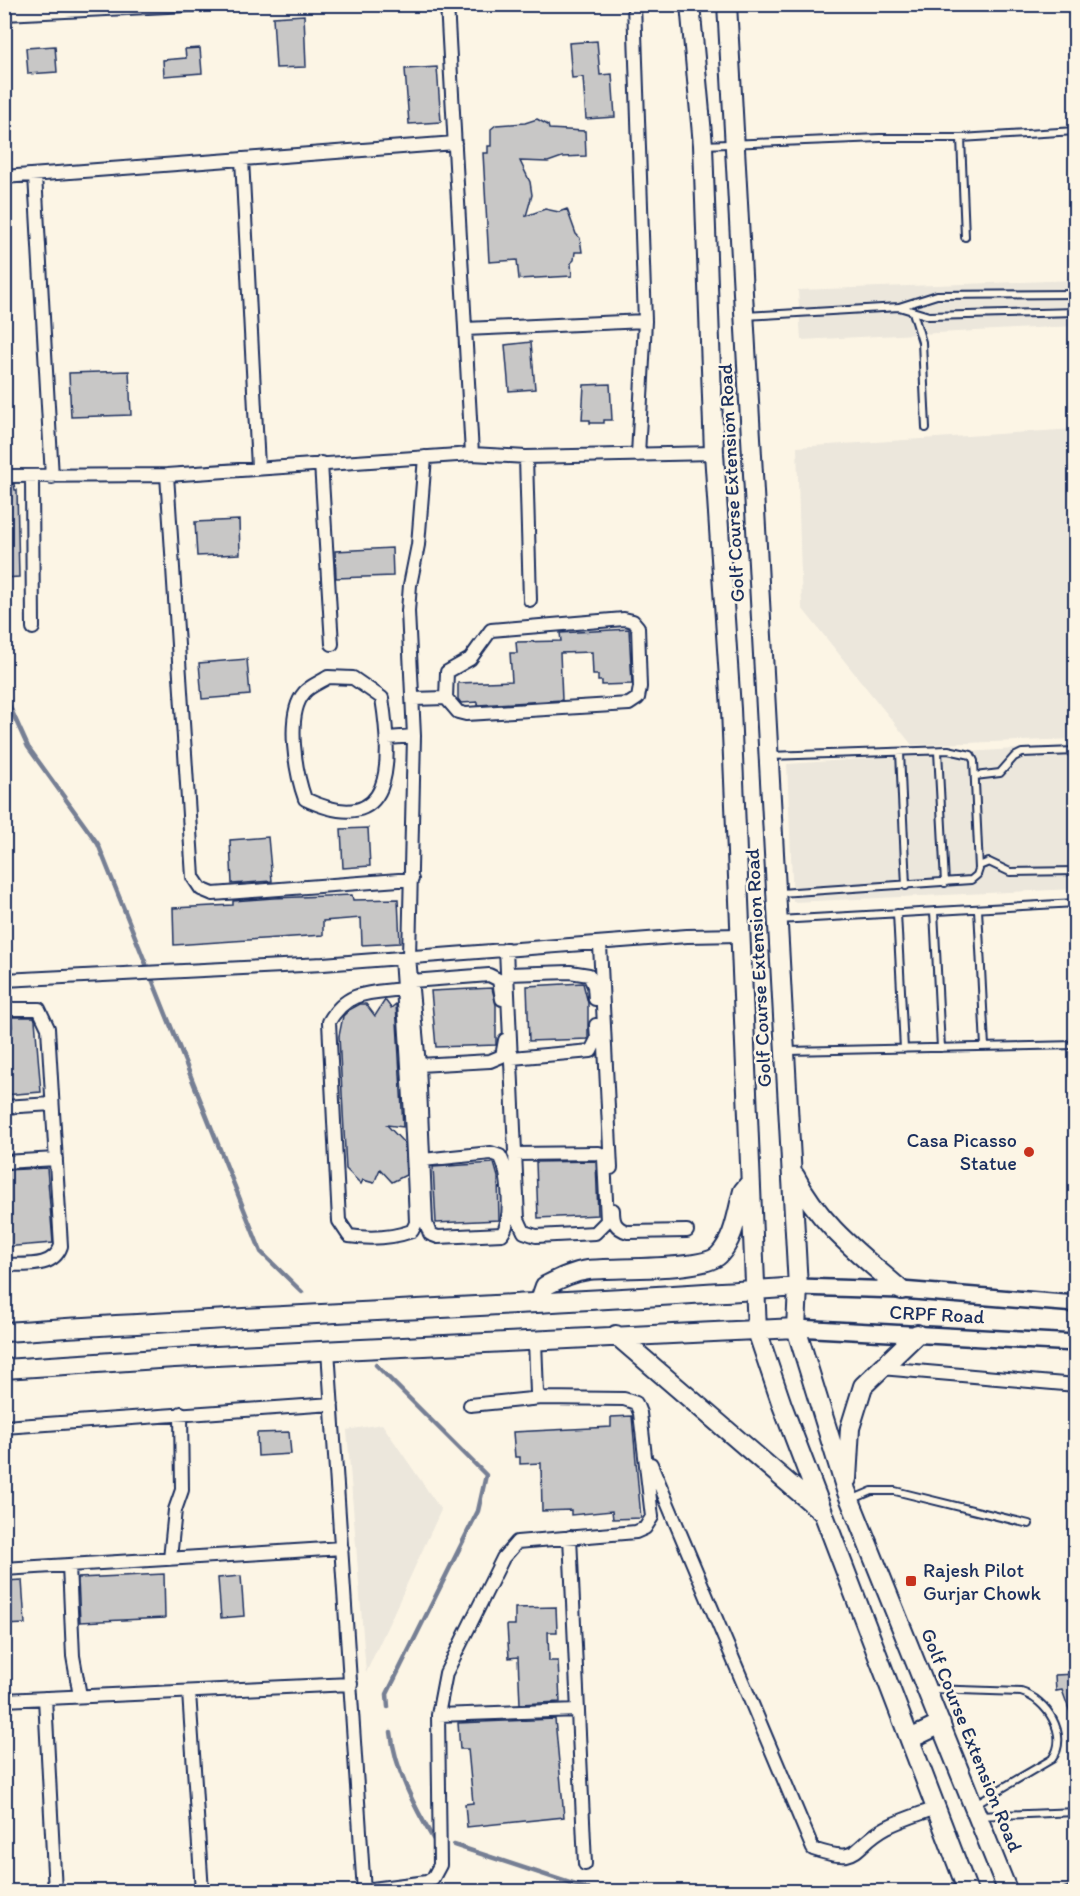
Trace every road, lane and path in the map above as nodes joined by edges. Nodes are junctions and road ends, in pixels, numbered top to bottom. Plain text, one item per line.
1 (209, 4) edge
2 (447, 4) edge
3 (634, 4) edge
4 (690, 4) edge
5 (728, 4) edge
6 (4, 14) edge
7 (1076, 131) edge
8 (961, 138) junction
9 (455, 143) junction
10 (735, 144) junction
11 (703, 145) junction
12 (242, 159) junction
13 (35, 175) junction
14 (4, 177) edge
15 (965, 237) dead end
16 (1076, 294) edge
17 (899, 307) junction
18 (913, 312) junction
19 (1076, 312) edge
20 (745, 316) junction
21 (645, 321) junction
22 (465, 329) junction
23 (926, 428) dead end
24 (714, 453) junction
25 (472, 454) junction
26 (638, 455) junction
27 (425, 457) junction
28 (526, 457) junction
29 (321, 463) junction
30 (258, 467) junction
31 (166, 475) junction
32 (4, 476) edge
33 (52, 477) junction
34 (32, 478) junction
35 (530, 600) dead end
36 (33, 628) dead end
37 (332, 644) dead end
38 (446, 698) junction
39 (413, 699) junction
40 (414, 736) junction
41 (388, 738) junction
42 (938, 751) junction
43 (1076, 751) edge
44 (900, 752) junction
45 (769, 756) junction
46 (975, 776) junction
47 (979, 866) junction
48 (1076, 871) edge
49 (412, 879) junction
50 (945, 883) junction
51 (906, 886) junction
52 (776, 893) junction
53 (1076, 903) edge
54 (978, 909) junction
55 (934, 911) junction
56 (897, 914) junction
57 (778, 921) junction
58 (740, 935) junction
59 (600, 945) junction
60 (507, 949) junction
61 (405, 957) junction
62 (508, 974) junction
63 (4, 980) edge
64 (407, 985) junction
65 (4, 995) edge
66 (5, 1009) edge
67 (1076, 1046) edge
68 (985, 1047) junction
69 (941, 1048) junction
70 (904, 1049) junction
71 (785, 1051) junction
72 (512, 1058) junction
73 (419, 1065) junction
74 (52, 1104) junction
75 (4, 1107) edge
76 (514, 1154) junction
77 (56, 1159) junction
78 (423, 1160) junction
79 (4, 1162) edge
80 (792, 1169) junction
81 (750, 1182) junction
82 (687, 1231) dead end
83 (4, 1265) edge
84 (798, 1287) junction
85 (757, 1290) junction
86 (901, 1290) junction
87 (539, 1303) junction
88 (1076, 1304) edge
89 (796, 1328) junction
90 (757, 1331) junction
91 (4, 1332) edge
92 (917, 1334) junction
93 (616, 1335) junction
94 (535, 1341) junction
95 (1076, 1343) edge
96 (328, 1350) junction
97 (881, 1368) junction
98 (4, 1369) edge
99 (1076, 1385) edge
100 (542, 1398) junction
101 (332, 1404) junction
102 (470, 1405) dead end
103 (182, 1413) junction
104 (4, 1427) edge
105 (644, 1450) junction
106 (848, 1495) junction
107 (824, 1513) junction
108 (1029, 1524) dead end
109 (570, 1537) junction
110 (342, 1548) junction
111 (170, 1559) junction
112 (69, 1565) junction
113 (4, 1569) edge
114 (351, 1684) junction
115 (926, 1688) junction
116 (189, 1692) junction
117 (80, 1696) junction
118 (45, 1698) junction
119 (4, 1700) edge
120 (578, 1710) junction
121 (438, 1715) junction
122 (940, 1724) junction
123 (910, 1739) junction
124 (936, 1808) junction
125 (976, 1811) junction
126 (1076, 1812) edge
127 (585, 1864) dead end
128 (1076, 1888) edge
129 (364, 1891) edge
130 (54, 1892) edge
131 (202, 1892) edge
132 (968, 1892) edge
133 (1008, 1892) edge
134 (1065, 1892) edge

1 - 6 street
2 - 9 street
3 - 21 street
4 - 11 main road, Golf Course Extension Road
5 - 10 main road, Golf Course Extension Road
7 - 8 lane
8 - 10 lane
8 - 15 lane
9 - 12 street
9 - 22 street
10 - 11 lane
10 - 20 main road, Golf Course Extension Road
11 - 24 main road, Golf Course Extension Road
12 - 13 street
12 - 30 street
13 - 14 street
13 - 33 street
16 - 17 lane
17 - 18 lane
17 - 20 lane
18 - 19 lane
18 - 23 lane
20 - 45 main road, Golf Course Extension Road
21 - 22 street
21 - 26 street
22 - 25 street
24 - 26 street
24 - 58 main road, Golf Course Extension Road
25 - 27 street
25 - 28 street
26 - 28 street
27 - 29 street
27 - 39 street
28 - 35 street
29 - 30 street
29 - 37 street
30 - 31 street
31 - 33 street
31 - 49 street
32 - 34 street
33 - 34 street
34 - 36 street
38 - 38 street
38 - 39 street
39 - 40 street
40 - 41 street
40 - 49 street
41 - 41 street
42 - 44 lane
42 - 46 lane
42 - 50 lane
43 - 46 lane
44 - 45 lane
44 - 51 lane
45 - 52 main road, Golf Course Extension Road
46 - 47 lane
47 - 48 lane
47 - 50 lane
49 - 61 street
50 - 51 lane
51 - 52 lane
52 - 57 main road, Golf Course Extension Road
53 - 54 lane
54 - 55 lane
54 - 68 lane
55 - 56 lane
55 - 69 lane
56 - 57 lane
56 - 70 lane
57 - 71 main road, Golf Course Extension Road
58 - 59 street
58 - 81 main road, Golf Course Extension Road
59 - 60 street
59 - 82 street
60 - 61 street
60 - 62 street
61 - 63 street
61 - 64 street
62 - 72 street
62 - 72 street
64 - 64 street
64 - 73 street
64 - 73 street
65 - 66 street
66 - 74 street
67 - 68 lane
68 - 69 lane
69 - 70 lane
70 - 71 lane
71 - 80 main road, Golf Course Extension Road
72 - 76 street
73 - 78 street
74 - 75 street
74 - 77 street
76 - 76 street
77 - 79 street
77 - 83 street
78 - 78 street
80 - 84 main road, Golf Course Extension Road
80 - 86 main road
81 - 85 main road, Golf Course Extension Road
81 - 87 main road
84 - 85 main road
84 - 86 street
84 - 89 main road, Golf Course Extension Road
85 - 87 main road
85 - 90 main road, Golf Course Extension Road
86 - 88 street
87 - 91 main road
89 - 90 main road
89 - 92 street, CRPF Road
89 - 106 main road, Golf Course Extension Road
90 - 93 main road
90 - 107 main road, Golf Course Extension Road
92 - 95 street, CRPF Road
92 - 97 main road
93 - 94 main road
93 - 107 main road
94 - 96 main road
94 - 100 street
96 - 98 main road
96 - 101 street
97 - 99 street
97 - 106 main road
100 - 102 street
100 - 105 street
101 - 103 street
101 - 110 street
103 - 104 street
103 - 111 street
105 - 109 street
105 - 124 street
106 - 108 lane
106 - 115 main road, Golf Course Extension Road
107 - 123 main road, Golf Course Extension Road
109 - 120 street
109 - 121 street
110 - 111 street
110 - 114 street
111 - 112 street
112 - 113 street
112 - 117 street
114 - 116 street
114 - 129 street
115 - 122 main road, Golf Course Extension Road
115 - 125 lane
116 - 117 street
116 - 131 street
117 - 118 street
118 - 119 street
118 - 130 street
120 - 121 street
120 - 127 street
121 - 129 street
122 - 123 main road
122 - 125 main road, Golf Course Extension Road
123 - 124 main road, Golf Course Extension Road
124 - 132 main road, Golf Course Extension Road
125 - 126 lane
125 - 133 main road, Golf Course Extension Road
128 - 134 lane

